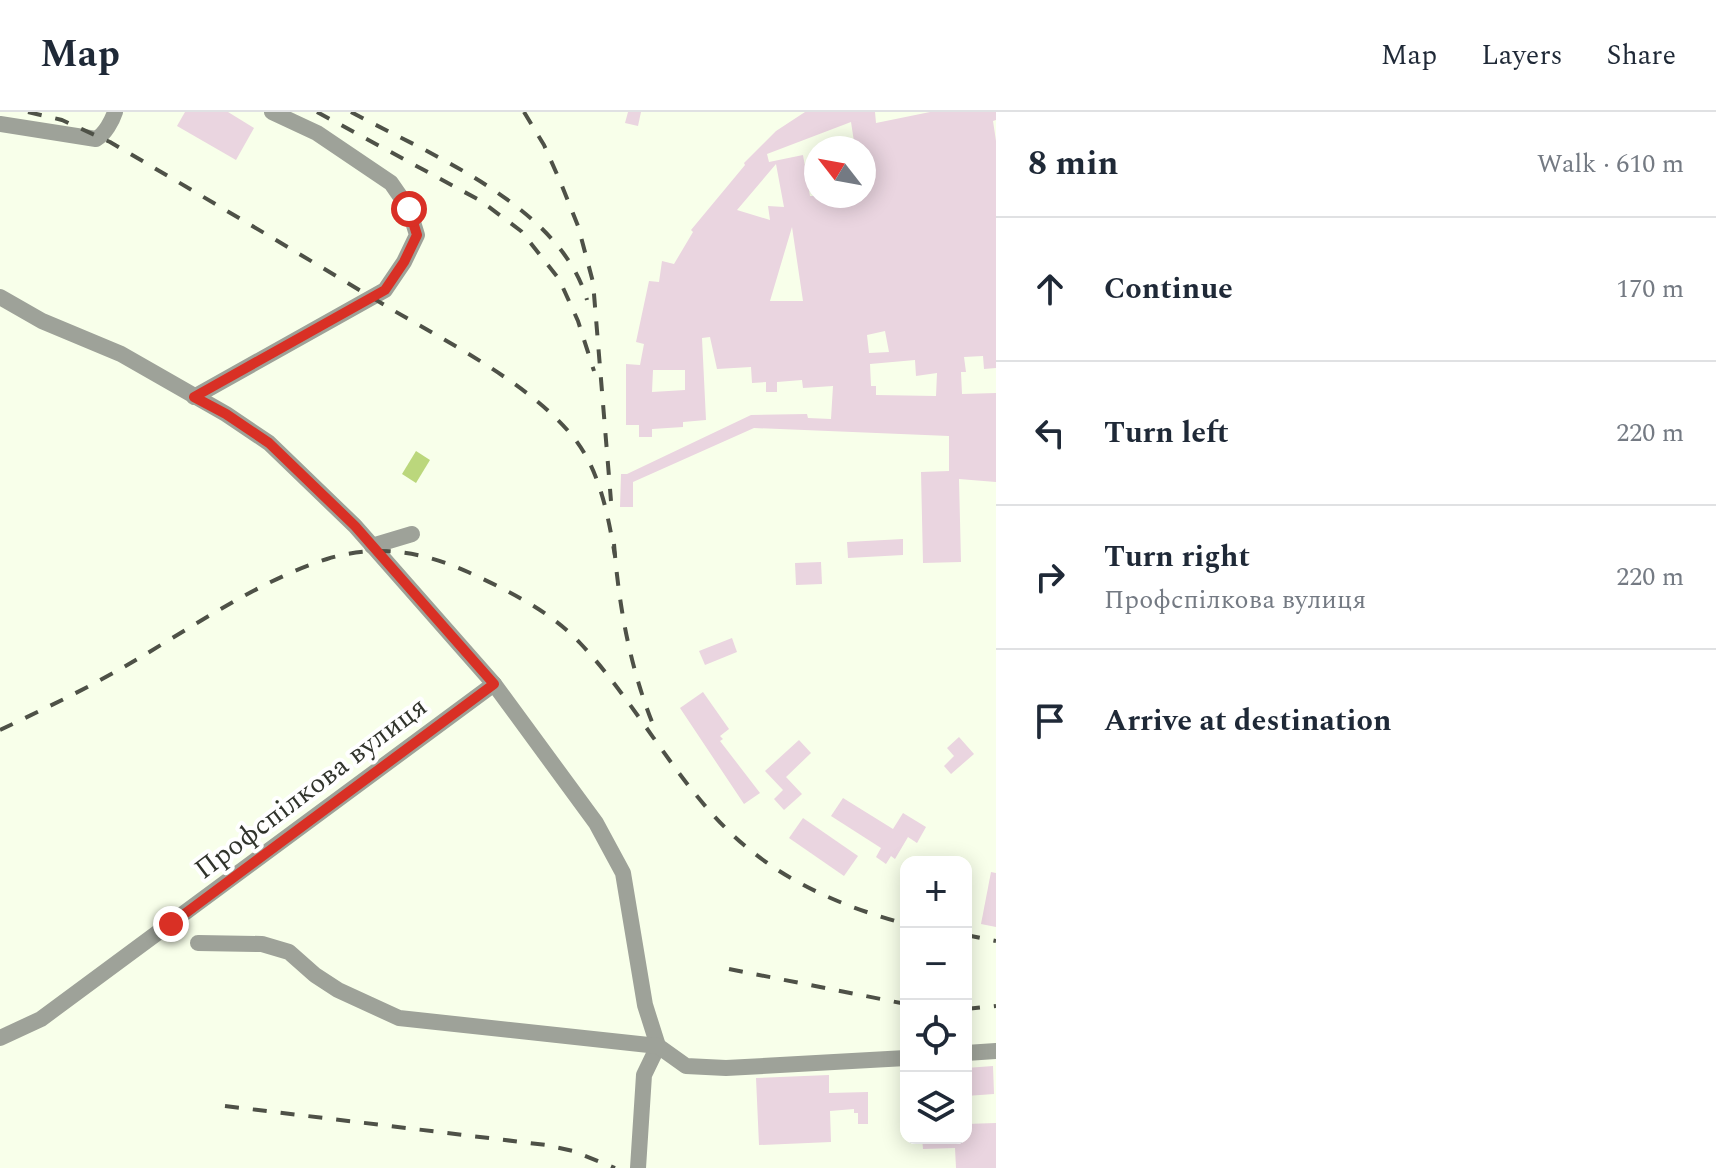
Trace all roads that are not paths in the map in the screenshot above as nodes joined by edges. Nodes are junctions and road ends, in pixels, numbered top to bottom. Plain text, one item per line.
1 (115, 112) edge
2 (272, 112) edge
3 (0, 124) edge
4 (0, 297) edge
5 (194, 397) junction
6 (412, 534) dead end
7 (372, 546) junction
8 (494, 684) junction
9 (198, 943) dead end
10 (0, 1038) edge
11 (658, 1046) junction
12 (996, 1051) edge
13 (972, 1053) edge
14 (900, 1058) edge
15 (638, 1168) edge

1 - 3 street
2 - 5 street
4 - 5 street
5 - 7 street
6 - 7 street
7 - 8 street
8 - 10 street, Профспілкова вулиця
8 - 11 street
9 - 11 street
11 - 14 street
11 - 15 street
12 - 13 street

